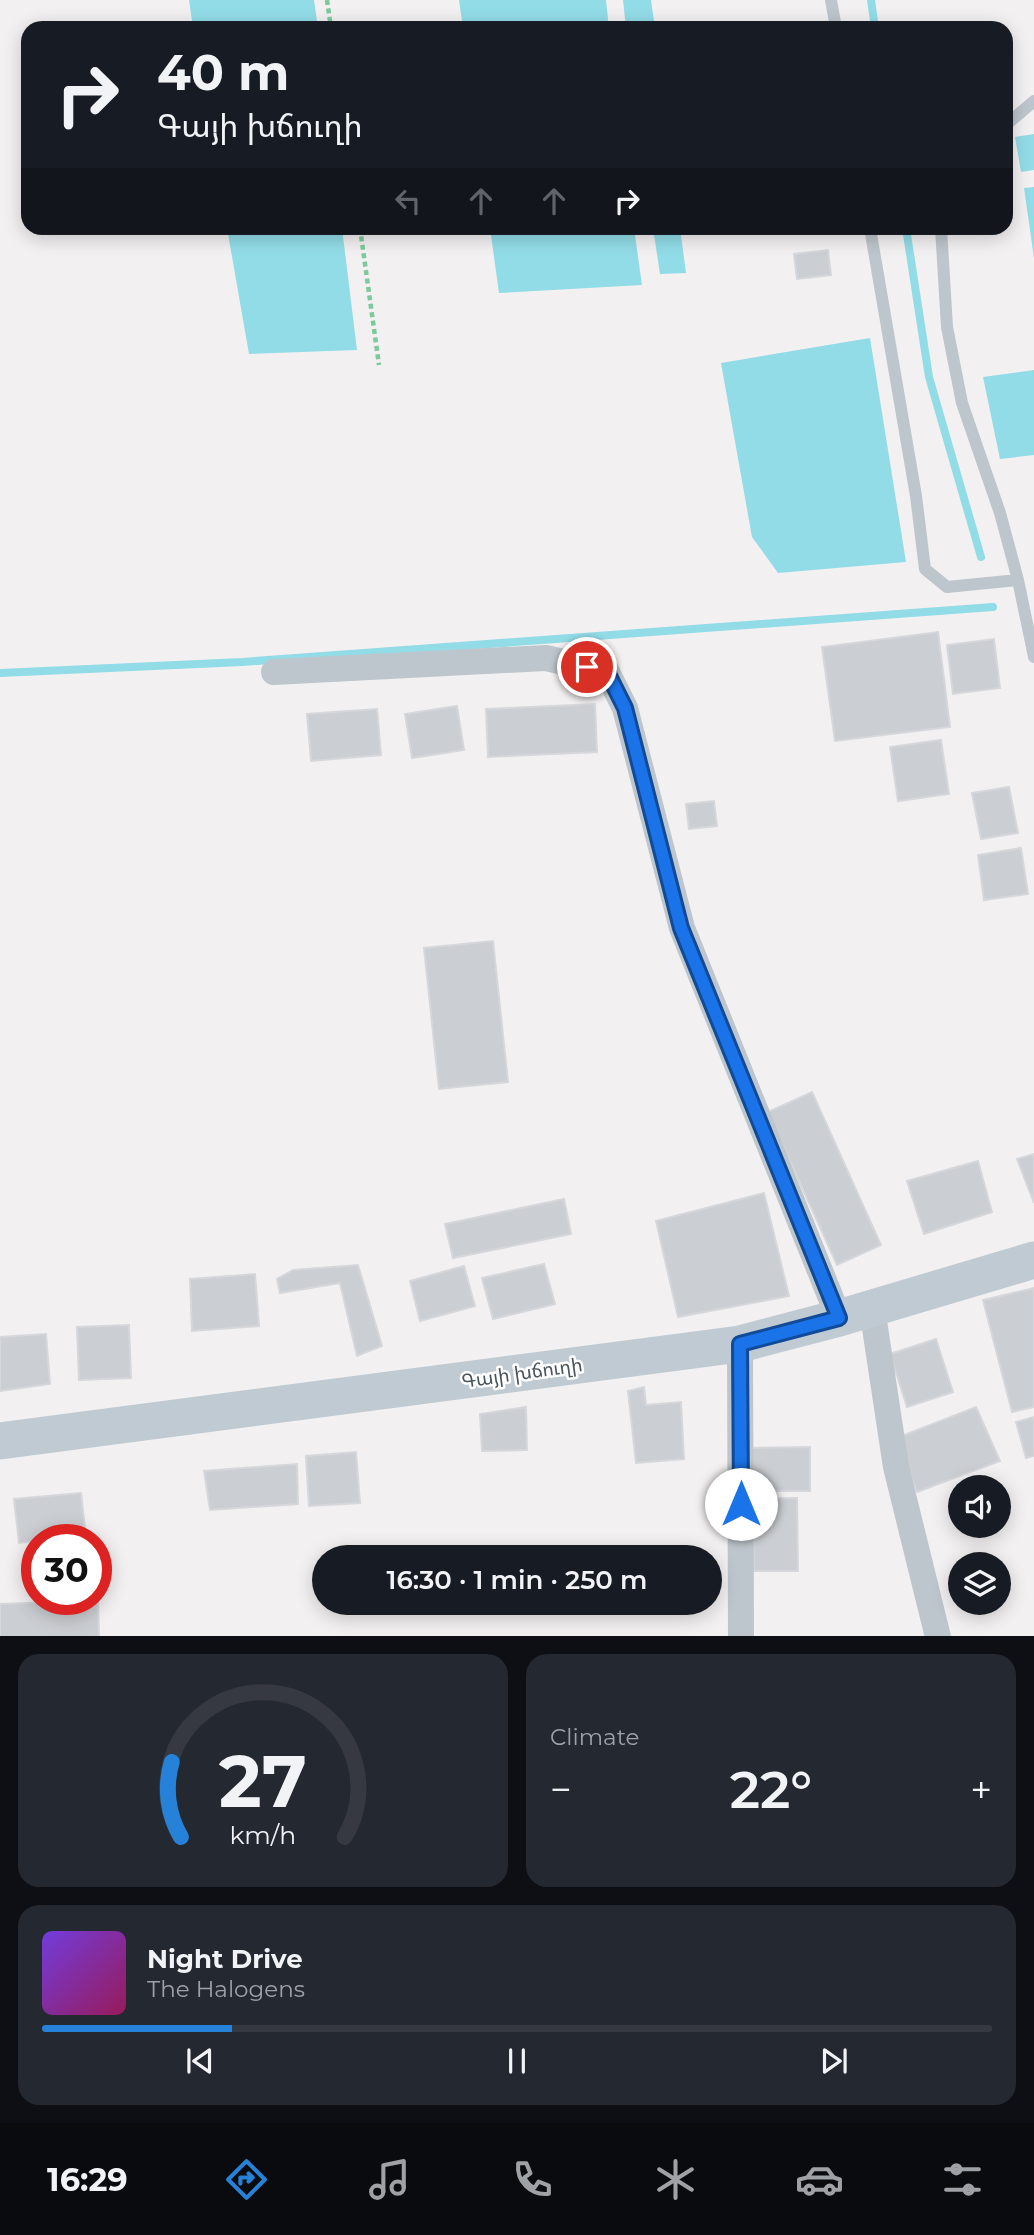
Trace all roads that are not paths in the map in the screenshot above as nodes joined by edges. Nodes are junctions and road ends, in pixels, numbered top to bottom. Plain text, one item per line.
1 (831, 0) edge
2 (835, 21) edge
3 (1034, 101) edge
4 (1013, 119) edge
5 (871, 235) edge
6 (941, 235) edge
7 (1018, 580) junction
8 (1034, 657) edge
9 (274, 672) dead end
10 (1034, 1260) edge
11 (855, 1313) junction
12 (740, 1344) junction
13 (0, 1441) edge
14 (741, 1636) edge
15 (938, 1636) edge

1 - 2 lane
3 - 4 lane
5 - 7 lane
6 - 7 lane
7 - 8 lane
9 - 11 street
10 - 11 main road, Գայի խճուղի
11 - 12 main road, Գայի խճուղի
11 - 15 street
12 - 13 main road, Գայի խճուղի
12 - 14 street

